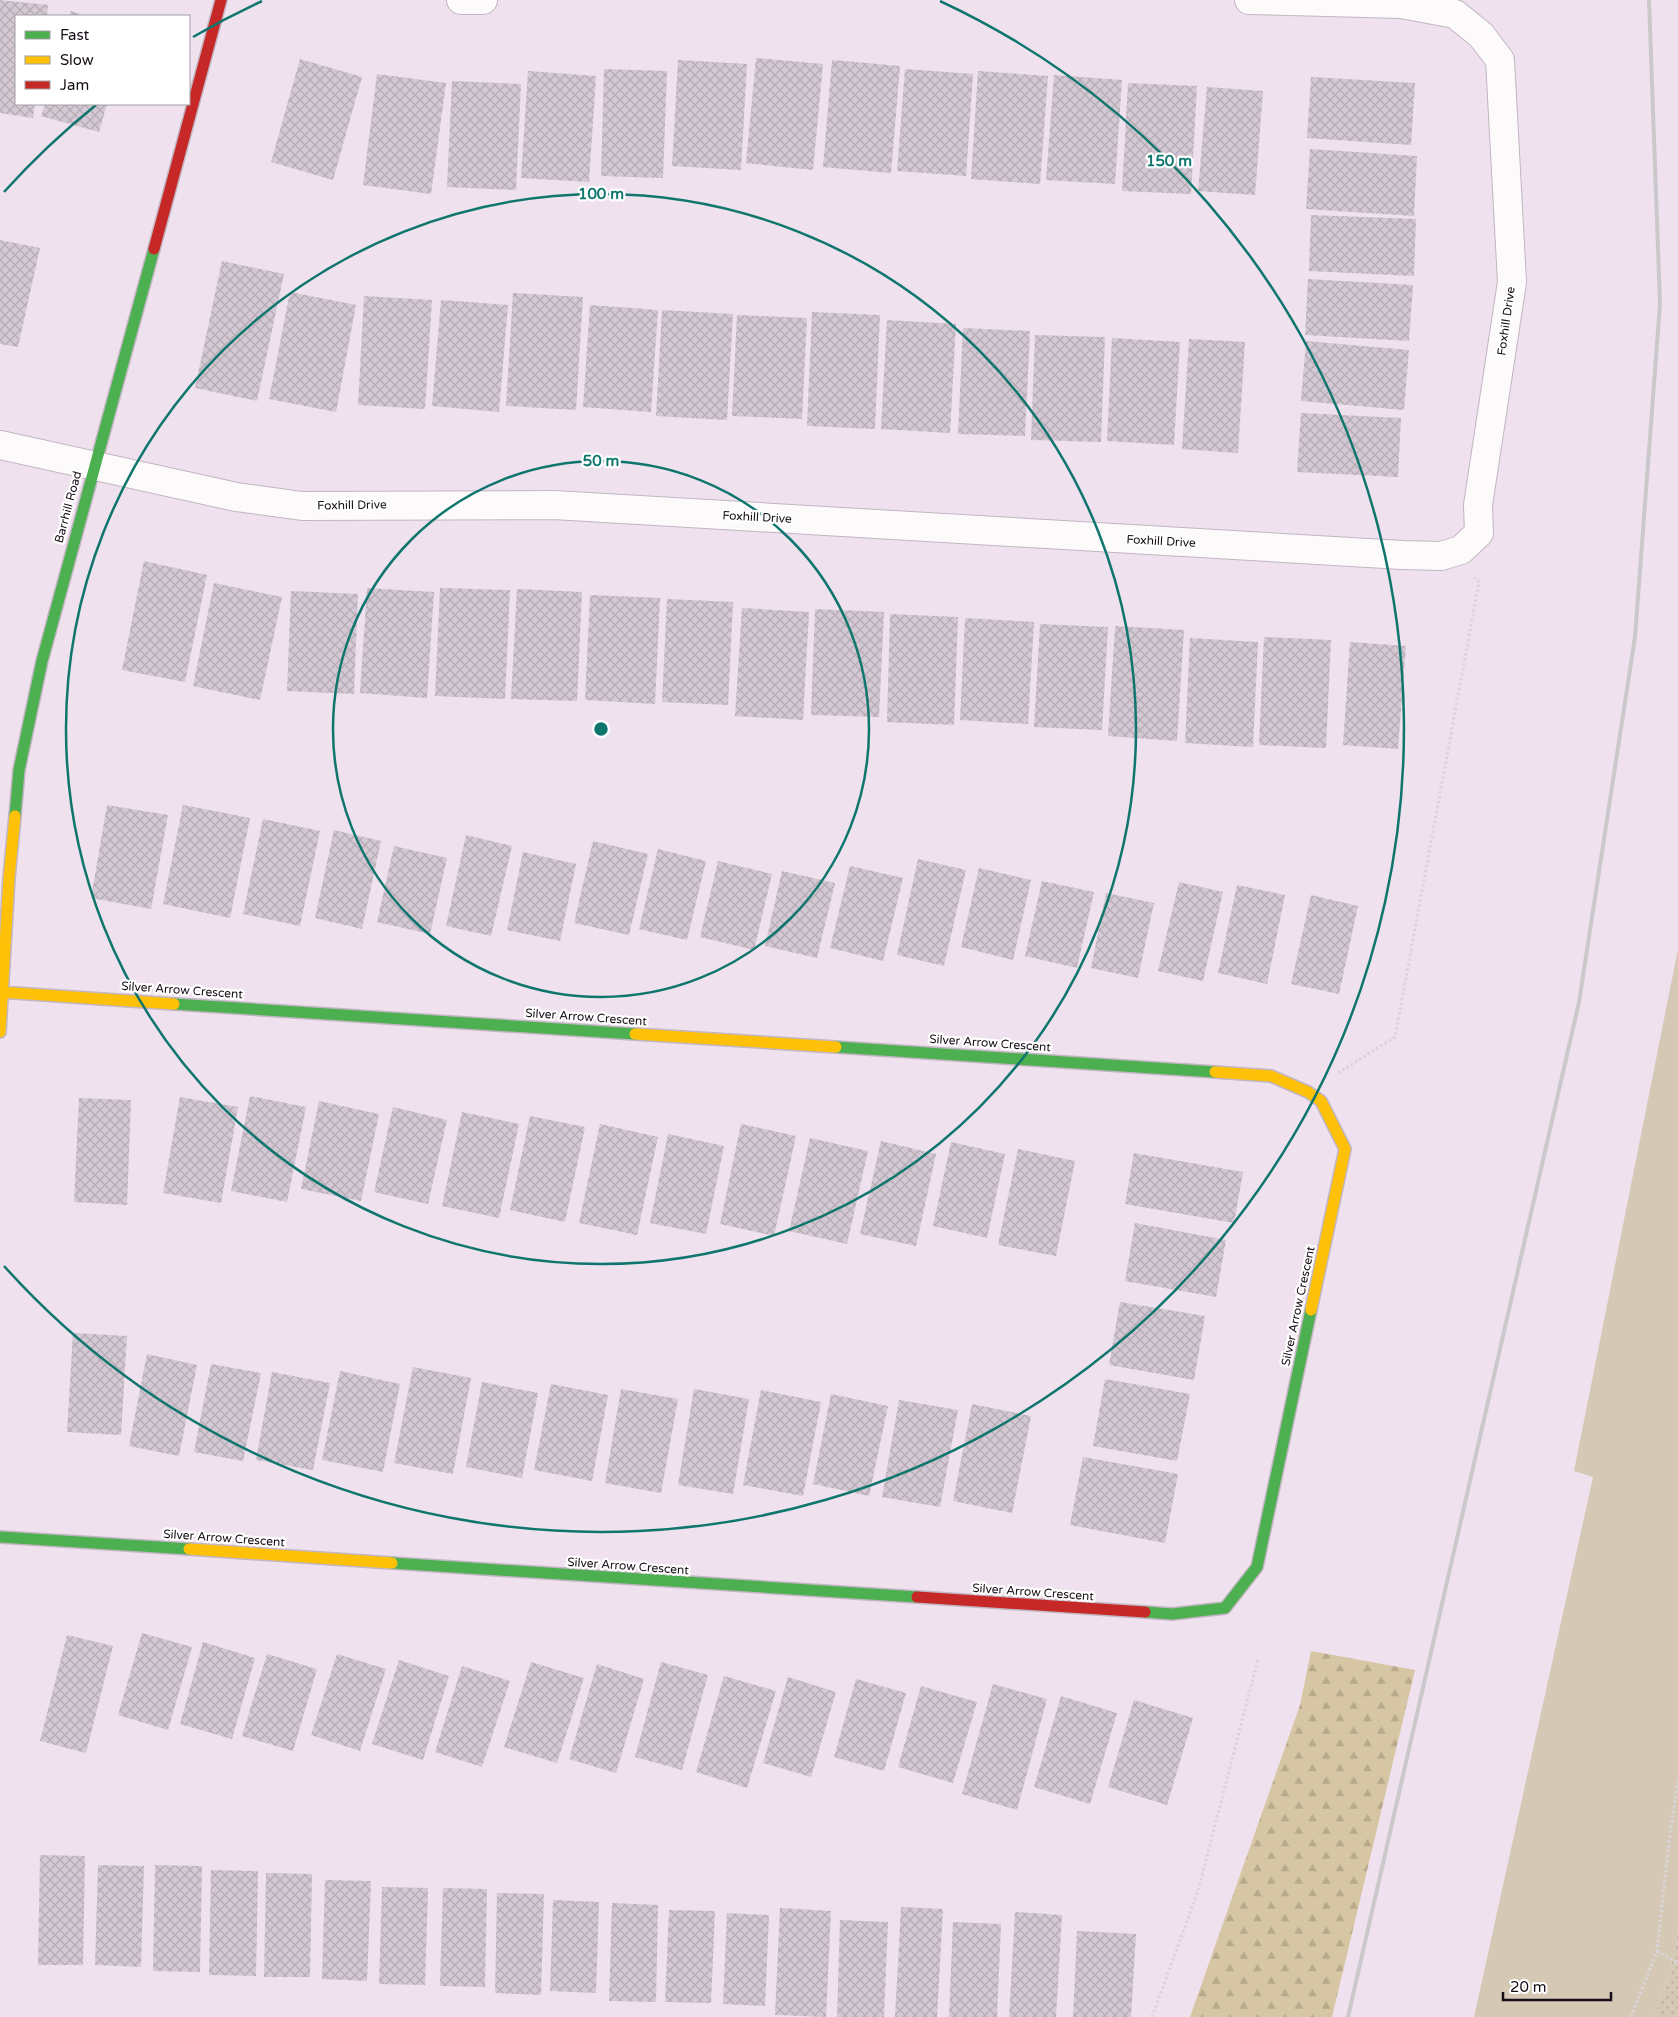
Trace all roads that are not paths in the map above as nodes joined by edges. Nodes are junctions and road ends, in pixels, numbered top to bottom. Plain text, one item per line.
1 (221, 0) edge
2 (461, 0) edge
3 (484, 0) edge
4 (1249, 0) edge
5 (0, 445) edge
6 (93, 465) junction
7 (1, 992) edge
8 (0, 1032) edge
9 (0, 1537) edge

1 - 6 street, Barrhill Road
2 - 3 street
4 - 6 street, Foxhill Drive
5 - 6 street, Foxhill Drive
6 - 7 street, Barrhill Road
7 - 8 street, Barrhill Road
7 - 9 street, Silver Arrow Crescent

